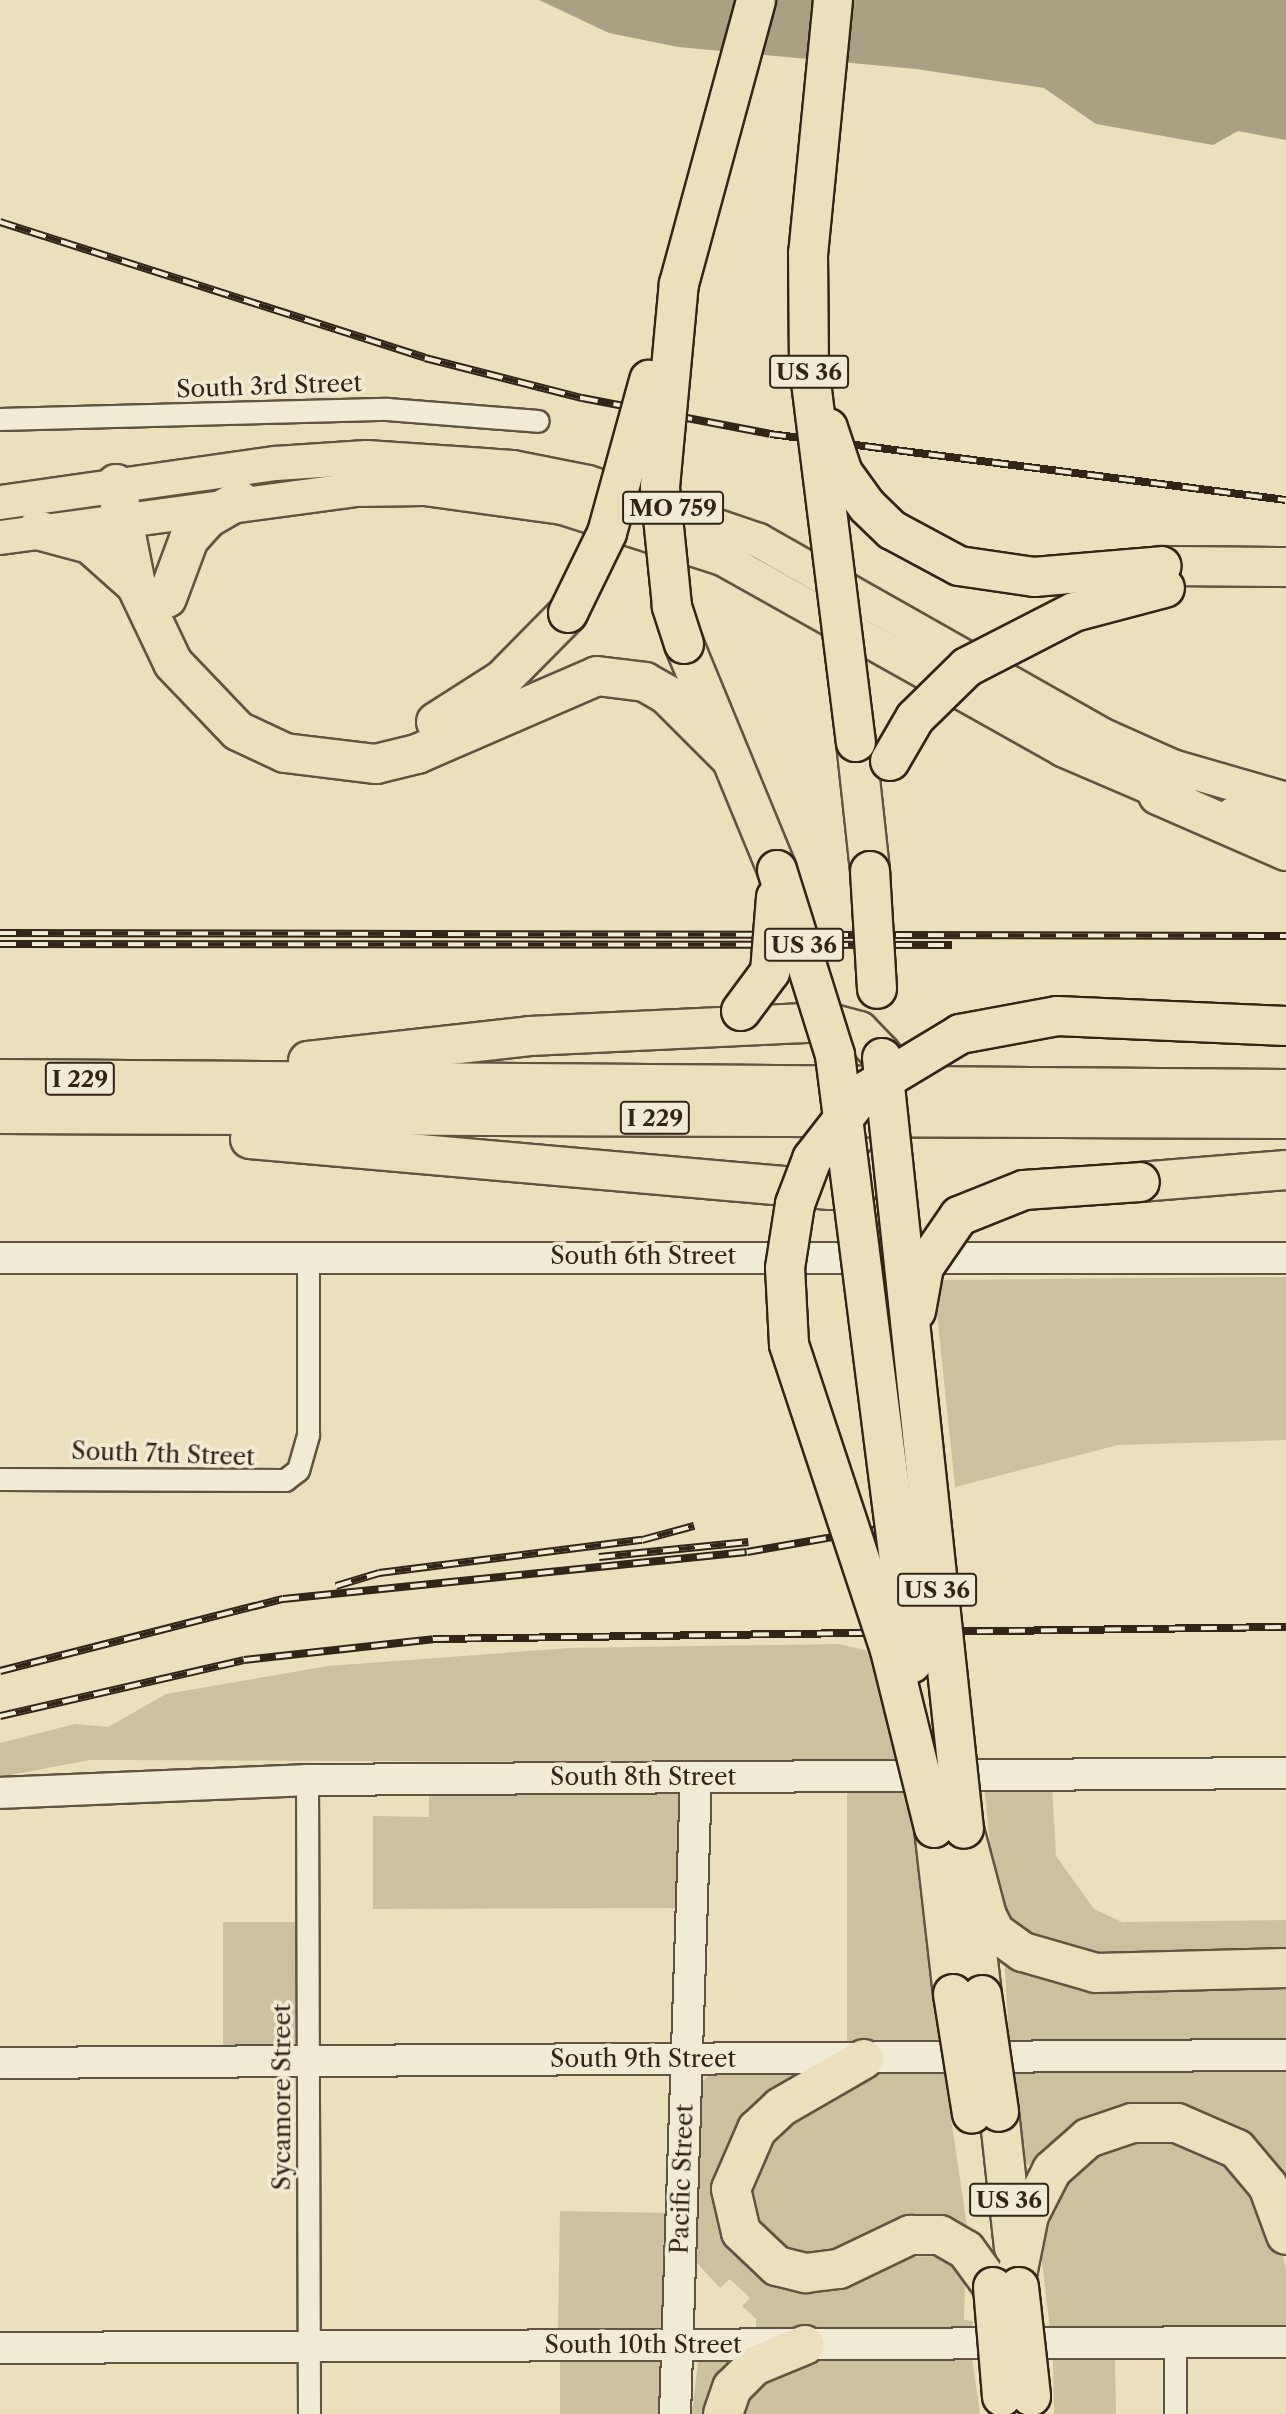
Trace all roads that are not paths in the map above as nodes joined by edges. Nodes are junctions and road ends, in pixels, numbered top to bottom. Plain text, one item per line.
1 (757, 0) edge
2 (833, 0) edge
3 (679, 284) junction
4 (809, 366) junction
5 (0, 419) edge
6 (538, 421) dead end
7 (239, 500) junction
8 (0, 502) edge
9 (122, 505) junction
10 (37, 530) junction
11 (0, 537) edge
12 (1286, 567) edge
13 (1164, 577) junction
14 (1286, 589) edge
15 (151, 592) junction
16 (729, 757) junction
17 (1158, 795) junction
18 (1286, 799) edge
19 (1286, 827) edge
20 (1286, 852) edge
21 (869, 862) junction
22 (777, 870) junction
23 (732, 1019) junction
24 (826, 1022) junction
25 (1286, 1026) edge
26 (882, 1055) junction
27 (139, 1080) junction
28 (1286, 1089) edge
29 (11, 1097) edge
30 (109, 1116) junction
31 (1286, 1119) edge
32 (890, 1161) junction
33 (1286, 1170) edge
34 (853, 1190) junction
35 (0, 1258) edge
36 (308, 1258) junction
37 (1286, 1258) edge
38 (892, 1355) junction
39 (0, 1479) edge
40 (1286, 1773) edge
41 (696, 1777) junction
42 (307, 1780) junction
43 (0, 1793) edge
44 (949, 1828) junction
45 (1277, 1971) edge
46 (1286, 2055) edge
47 (686, 2059) junction
48 (864, 2059) junction
49 (308, 2062) junction
50 (0, 2063) edge
51 (1286, 2235) edge
52 (1010, 2283) junction
53 (1175, 2342) junction
54 (1286, 2342) edge
55 (677, 2345) junction
56 (805, 2345) junction
57 (308, 2347) junction
58 (0, 2348) edge
59 (1017, 2405) edge
60 (309, 2414) edge
61 (675, 2414) edge
62 (723, 2414) edge
63 (1175, 2414) edge

1 - 3 highway, US 36, bridge
2 - 4 highway, US 36, bridge
3 - 15 highway, bridge
3 - 16 highway, US 36, bridge
4 - 13 highway, bridge
4 - 21 highway, US 36, bridge
5 - 6 street, South 3rd Street
7 - 9 main road, MO 759
7 - 15 highway
7 - 17 main road, MO 759
8 - 9 main road, MO 759
9 - 10 main road, MO 759
9 - 15 highway
9 - 18 main road, MO 759
10 - 11 main road, MO 759
10 - 15 highway
12 - 13 highway
13 - 14 highway
13 - 21 highway, bridge
15 - 16 highway
16 - 22 highway, US 36
17 - 19 main road
17 - 20 highway
21 - 26 highway, US 36, bridge
22 - 23 highway, bridge
22 - 24 highway, US 36, bridge
23 - 24 highway
23 - 27 highway
24 - 26 highway
24 - 34 highway, US 36, bridge
25 - 44 highway, bridge
26 - 32 highway, US 36, bridge
27 - 28 highway, I 229
27 - 29 highway, I 229
29 - 30 highway, I 229
30 - 31 highway, I 229
30 - 34 highway
32 - 34 highway
32 - 38 highway, US 36, bridge
33 - 38 highway, bridge
34 - 38 highway, US 36, bridge
35 - 36 main road, South 6th Street
36 - 37 main road, South 6th Street
36 - 39 street, South 7th Street
38 - 44 highway, US 36, bridge
40 - 41 main road, South 8th Street
41 - 42 main road, South 8th Street
41 - 47 main road, Pacific Street
42 - 43 main road, South 8th Street
42 - 49 street, Sycamore Street
44 - 45 highway
44 - 52 highway, US 36, bridge
46 - 48 main road, South 9th Street
47 - 48 main road, South 9th Street
47 - 49 main road, South 9th Street
47 - 55 main road, Pacific Street
48 - 52 highway
49 - 50 main road, South 9th Street
49 - 57 street, Sycamore Street
51 - 52 highway
52 - 59 highway, US 36, bridge
53 - 54 main road, South 10th Street
53 - 56 main road, South 10th Street
53 - 63 street
55 - 56 main road, South 10th Street
55 - 57 main road, South 10th Street
55 - 61 main road, Pacific Street
56 - 62 highway
57 - 58 main road, South 10th Street
57 - 60 street, Sycamore Street

